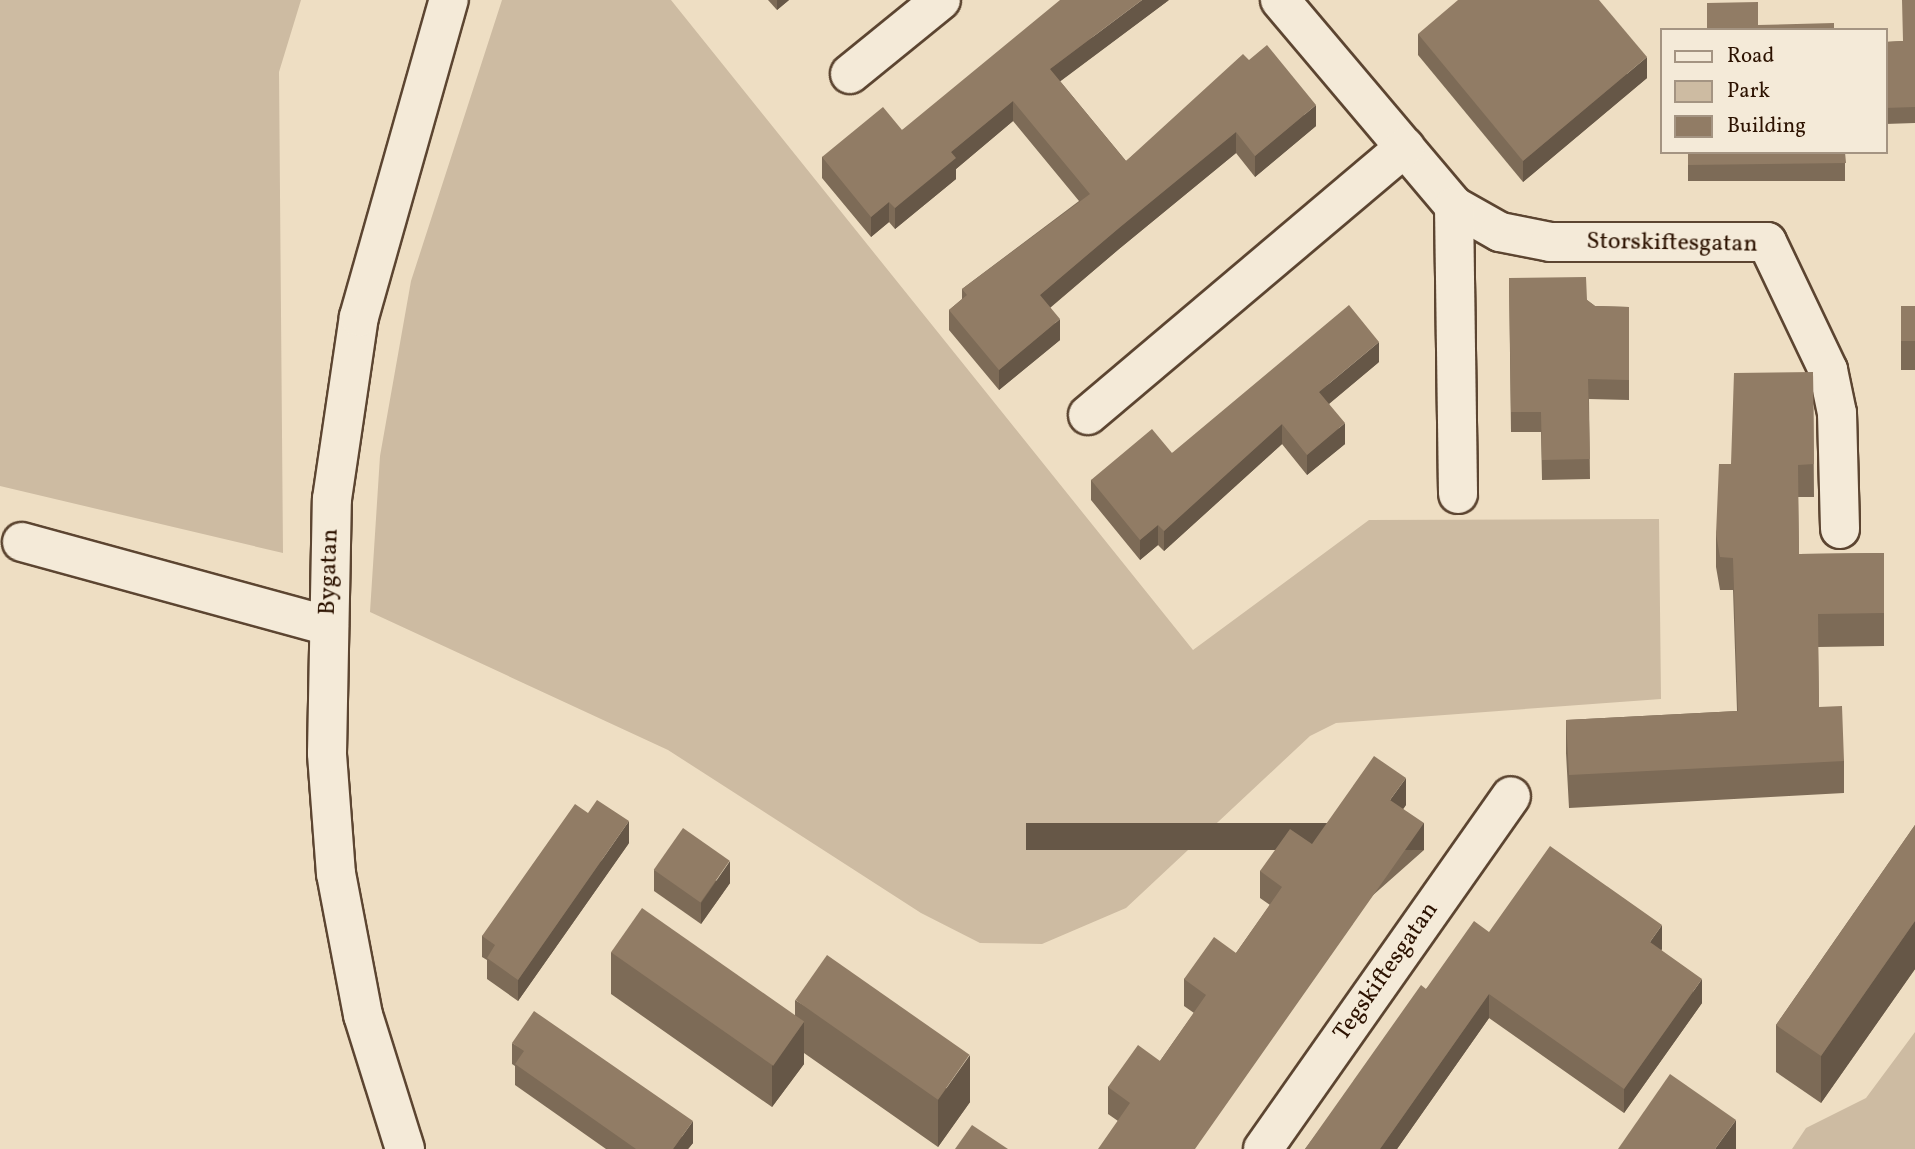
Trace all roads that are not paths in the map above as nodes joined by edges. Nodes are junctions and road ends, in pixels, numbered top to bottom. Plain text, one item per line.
1 (449, 0) edge
2 (941, 0) edge
3 (1280, 0) edge
4 (850, 74) dead end
5 (1405, 147) junction
6 (1454, 206) junction
7 (1088, 415) dead end
8 (1458, 494) dead end
9 (1840, 529) dead end
10 (22, 542) dead end
11 (329, 626) junction
12 (1511, 796) dead end
13 (405, 1149) edge
14 (1263, 1149) edge

1 - 11 street, Bygatan
2 - 4 street
3 - 5 street, Storskiftesgatan
5 - 6 street, Storskiftesgatan
5 - 7 street
6 - 8 street
6 - 9 street, Storskiftesgatan
10 - 11 street
11 - 13 street, Bygatan
12 - 14 street, Tegskiftesgatan

